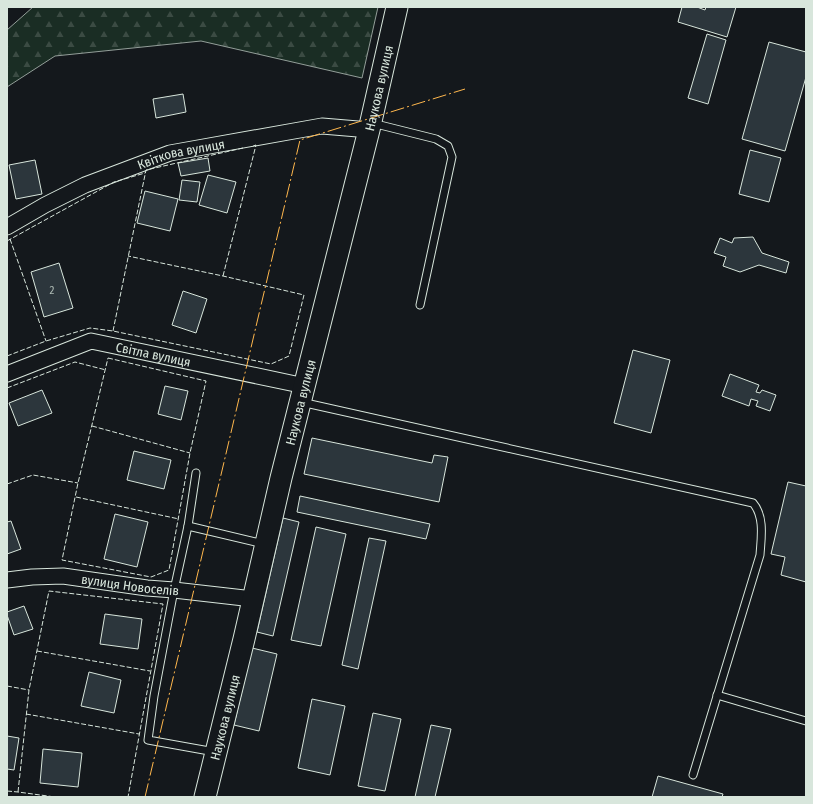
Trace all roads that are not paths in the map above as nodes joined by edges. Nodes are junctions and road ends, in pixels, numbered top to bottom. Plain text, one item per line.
1 (397, 7) edge
2 (369, 126) junction
3 (7, 227) edge
4 (420, 305) dead end
5 (7, 374) edge
6 (303, 394) junction
7 (196, 472) dead end
8 (188, 526) junction
9 (266, 544) junction
10 (7, 580) edge
11 (174, 590) junction
12 (253, 599) junction
13 (717, 695) junction
14 (806, 722) edge
15 (216, 752) junction
16 (693, 775) dead end
17 (205, 797) edge

1 - 2 street, Наукова вулиця
2 - 3 street, Квіткова вулиця
2 - 4 lane
2 - 6 street, Наукова вулиця
5 - 6 street, Світла вулиця
6 - 9 street, Наукова вулиця
6 - 13 lane
7 - 8 lane
8 - 9 lane
8 - 11 lane
9 - 12 street, Наукова вулиця
10 - 11 street, вулиця Новоселів
11 - 12 street, вулиця Новоселів
11 - 15 lane
12 - 15 street, Наукова вулиця
13 - 14 lane
13 - 16 lane
15 - 17 street, Наукова вулиця

